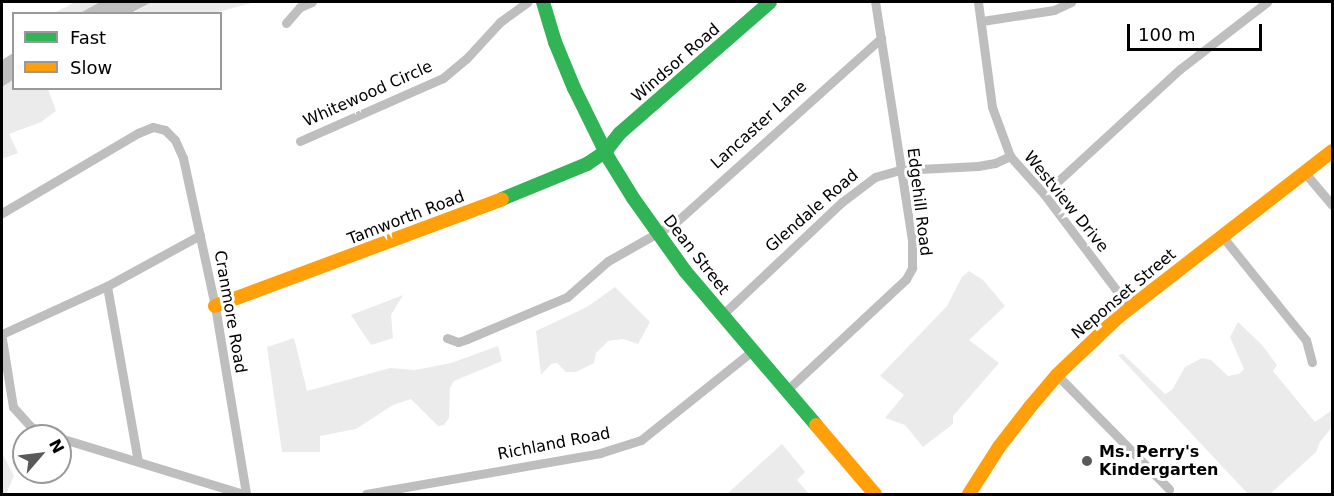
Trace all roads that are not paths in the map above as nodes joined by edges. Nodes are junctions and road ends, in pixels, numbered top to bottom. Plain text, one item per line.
1 (312, 2) edge
2 (528, 2) edge
3 (543, 2) edge
4 (771, 2) edge
5 (875, 2) edge
6 (978, 2) edge
7 (1071, 2) edge
8 (1264, 3) edge
9 (982, 21) junction
10 (286, 23) dead end
11 (881, 38) junction
12 (300, 141) dead end
13 (1332, 151) edge
14 (605, 152) junction
15 (1010, 156) junction
16 (900, 170) junction
17 (1305, 172) junction
18 (1044, 194) junction
19 (1332, 205) edge
20 (2, 213) edge
21 (657, 233) junction
22 (200, 235) junction
23 (1222, 236) junction
24 (107, 286) junction
25 (215, 306) junction
26 (1129, 307) junction
27 (722, 315) junction
28 (2, 334) edge
29 (447, 338) dead end
30 (2, 339) edge
31 (752, 351) junction
32 (1312, 362) dead end
33 (1057, 375) junction
34 (787, 390) junction
35 (28, 424) edge
36 (72, 442) edge
37 (138, 461) junction
38 (1169, 489) dead end
39 (244, 495) edge
40 (366, 495) edge
41 (875, 495) edge
42 (969, 495) edge

1 - 10 street
2 - 12 street, Whitewood Circle
3 - 14 main road, Dean Street
4 - 14 main road, Windsor Road
5 - 11 street, Edgehill Road
6 - 9 street, Westview Drive
7 - 9 street
8 - 18 street
9 - 15 street, Westview Drive
11 - 16 street, Edgehill Road
11 - 21 street, Lancaster Lane
13 - 17 main road, Neponset Street
14 - 21 main road, Dean Street
14 - 25 main road, Tamworth Road
15 - 16 street, Glendale Road
15 - 18 street, Westview Drive
16 - 27 street, Glendale Road
16 - 34 street, Edgehill Road
17 - 19 street
17 - 23 main road, Neponset Street
18 - 26 street, Westview Drive
20 - 22 street, Cranmore Road
21 - 27 main road, Dean Street
21 - 29 street, Lancaster Lane
22 - 24 street
22 - 25 street, Cranmore Road
23 - 26 main road, Neponset Street
23 - 32 street
24 - 28 street
24 - 37 street
25 - 39 street, Cranmore Road
26 - 33 main road, Neponset Street
27 - 31 main road, Dean Street
30 - 35 street
31 - 34 main road, Dean Street
31 - 40 street, Richland Road
33 - 38 street
33 - 42 main road, Neponset Street
34 - 41 main road, Dean Street
36 - 37 street
37 - 39 street

